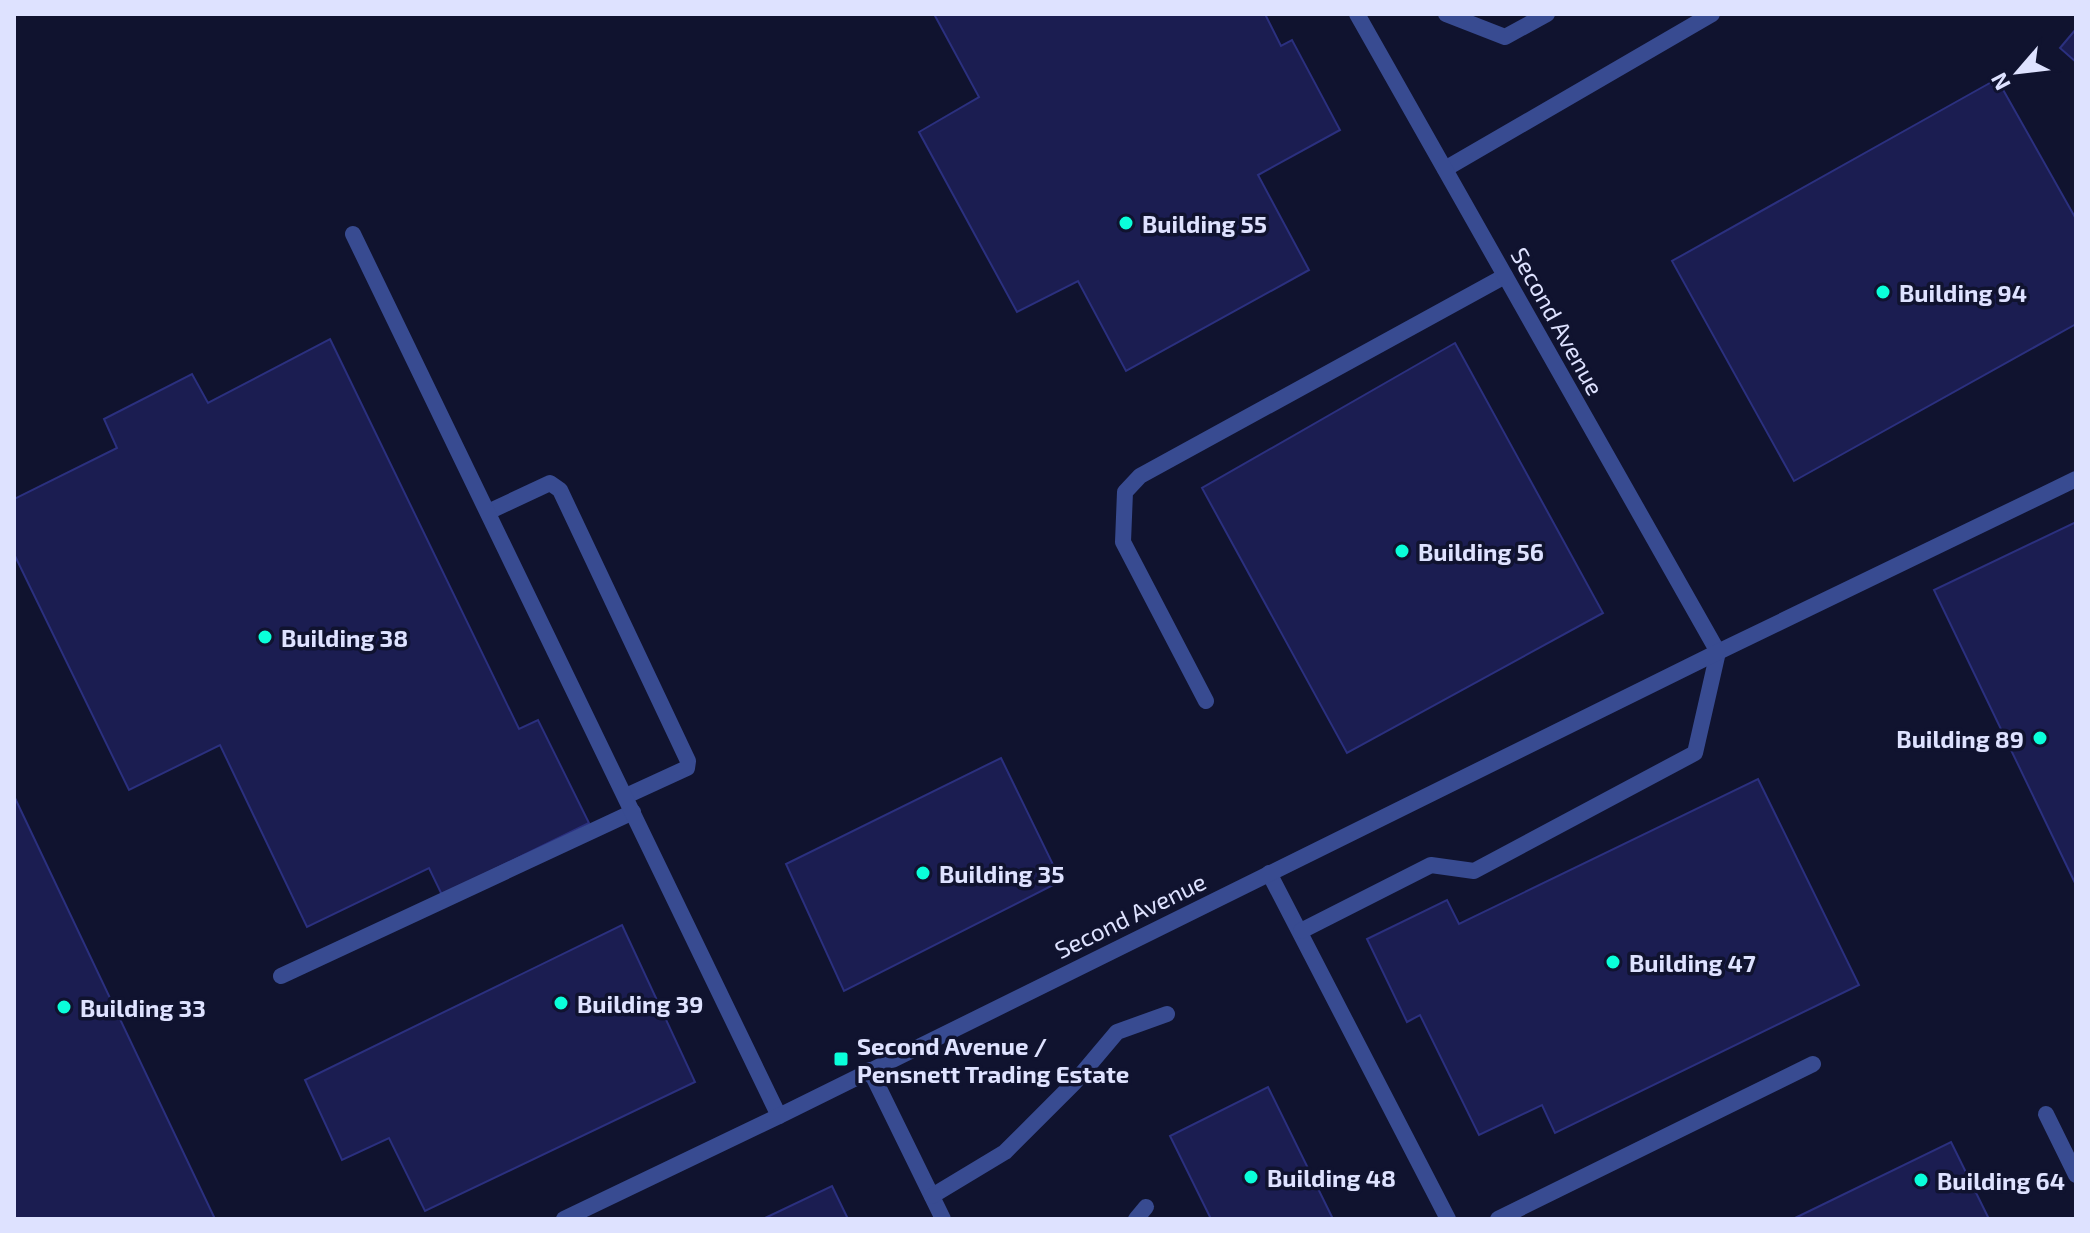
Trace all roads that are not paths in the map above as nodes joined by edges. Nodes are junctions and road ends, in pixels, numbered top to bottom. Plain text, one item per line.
1 (1357, 14) edge
2 (1446, 14) edge
3 (1547, 14) edge
4 (1712, 14) edge
5 (1445, 169) junction
6 (353, 234) dead end
7 (1505, 276) junction
8 (2076, 479) edge
9 (488, 512) junction
10 (1718, 652) junction
11 (1206, 701) dead end
12 (626, 796) junction
13 (633, 812) junction
14 (1269, 873) junction
15 (1301, 931) junction
16 (281, 976) dead end
17 (1167, 1014) dead end
18 (1813, 1064) dead end
19 (870, 1070) junction
20 (2046, 1114) dead end
21 (779, 1116) junction
22 (2076, 1175) edge
23 (932, 1196) junction
24 (564, 1219) edge
25 (943, 1219) edge
26 (1448, 1219) edge
27 (1498, 1219) edge

1 - 5 street, Second Avenue
2 - 3 street
4 - 5 street
5 - 7 street, Second Avenue
6 - 9 street
7 - 10 street, Second Avenue
7 - 11 street
8 - 10 street, Second Avenue
9 - 12 street
9 - 12 street
10 - 14 street, Second Avenue
10 - 15 street
12 - 13 street
13 - 16 street
13 - 21 street
14 - 15 street
14 - 19 street, Second Avenue
15 - 26 street
17 - 23 street
18 - 27 street
19 - 21 street, Second Avenue
19 - 23 street
20 - 22 street
21 - 24 street, Second Avenue
23 - 25 street

